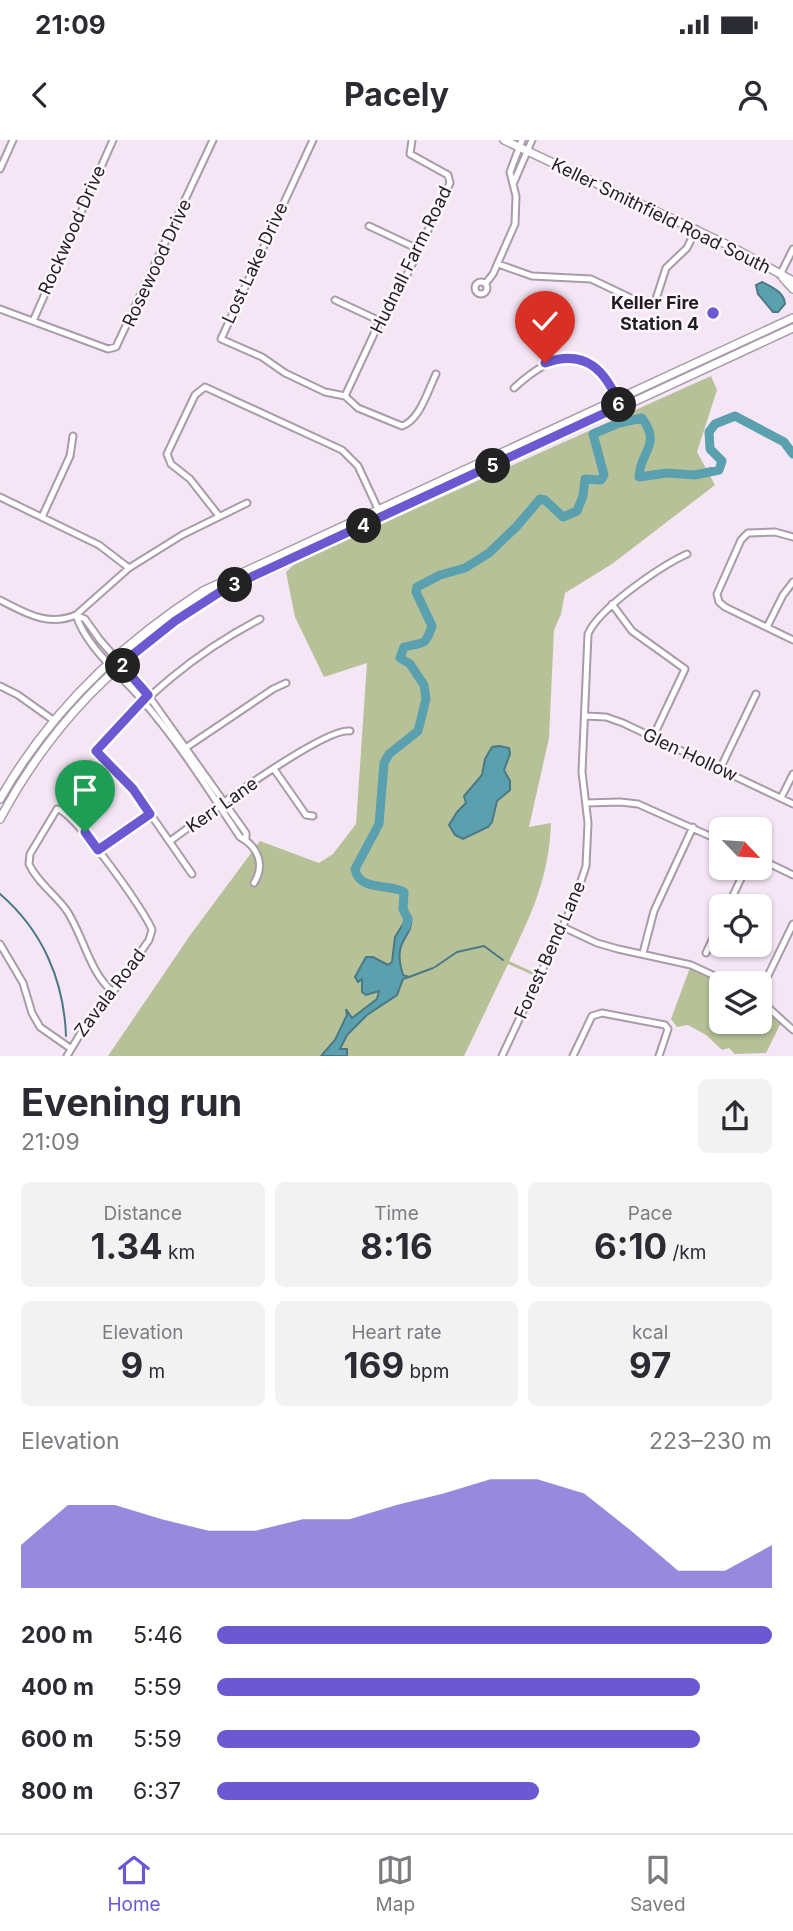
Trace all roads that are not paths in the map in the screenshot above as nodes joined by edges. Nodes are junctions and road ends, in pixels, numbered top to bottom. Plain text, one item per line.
1 (13, 140) edge
2 (113, 140) edge
3 (213, 140) edge
4 (313, 140) edge
5 (412, 140) edge
6 (504, 140) edge
7 (532, 140) edge
8 (520, 143) edge
9 (527, 151) junction
10 (0, 169) edge
11 (514, 182) junction
12 (369, 226) dead end
13 (696, 229) junction
14 (418, 249) junction
15 (793, 249) edge
16 (498, 264) junction
17 (780, 275) junction
18 (793, 281) edge
19 (486, 283) dead end
20 (793, 289) edge
21 (335, 300) dead end
22 (0, 309) edge
23 (793, 318) edge
24 (33, 321) junction
25 (380, 321) junction
26 (793, 328) edge
27 (757, 335) junction
28 (761, 343) junction
29 (711, 355) junction
30 (715, 363) junction
31 (678, 370) junction
32 (436, 374) dead end
33 (682, 379) junction
34 (514, 388) dead end
35 (345, 396) junction
36 (618, 402) junction
37 (73, 436) dead end
38 (0, 497) edge
39 (247, 503) dead end
40 (378, 509) junction
41 (219, 516) junction
42 (42, 517) junction
43 (793, 537) edge
44 (687, 554) dead end
45 (129, 569) junction
46 (793, 582) edge
47 (0, 600) edge
48 (612, 604) junction
49 (76, 615) junction
50 (260, 619) dead end
51 (767, 627) junction
52 (100, 640) junction
53 (793, 640) edge
54 (94, 645) junction
55 (112, 659) junction
56 (118, 666) junction
57 (134, 679) junction
58 (286, 683) dead end
59 (128, 685) junction
60 (0, 686) edge
61 (756, 694) dead end
62 (145, 698) junction
63 (585, 716) junction
64 (53, 720) junction
65 (350, 731) dead end
66 (653, 737) junction
67 (184, 749) junction
68 (274, 769) junction
69 (720, 769) junction
70 (793, 774) edge
71 (781, 798) junction
72 (0, 799) edge
73 (586, 803) junction
74 (793, 804) edge
75 (223, 806) junction
76 (150, 814) junction
77 (313, 817) dead end
78 (0, 819) edge
79 (693, 827) junction
80 (709, 835) edge
81 (170, 841) junction
82 (98, 850) junction
83 (772, 865) edge
84 (192, 874) dead end
85 (793, 875) edge
86 (254, 883) dead end
87 (793, 924) edge
88 (563, 927) junction
89 (0, 944) edge
90 (709, 947) edge
91 (643, 953) junction
92 (706, 953) dead end
93 (770, 971) edge
94 (709, 973) edge
95 (113, 992) junction
96 (772, 1011) edge
97 (793, 1030) edge
98 (70, 1048) junction
99 (67, 1056) edge
100 (502, 1056) edge
101 (573, 1056) edge
102 (659, 1056) edge

1 - 10 street
2 - 24 street, Rockwood Drive
3 - 24 street, Rosewood Drive
4 - 35 street, Lost Lake Drive
5 - 14 street, Hudnall Farm Road
6 - 8 main road, Keller Smithfield Road South
7 - 9 street
8 - 9 main road, Keller Smithfield Road South
8 - 11 street
9 - 11 street
9 - 13 main road, Keller Smithfield Road South
11 - 16 street
12 - 14 street
13 - 16 street
13 - 17 main road, Keller Smithfield Road South
14 - 25 street, Hudnall Farm Road
15 - 17 street
16 - 19 street
17 - 18 main road, Keller Smithfield Road South
17 - 20 main road, Keller Smithfield Road South
21 - 25 street
22 - 24 street, Rosewood Drive
23 - 27 main road
25 - 35 street, Hudnall Farm Road
26 - 28 main road
27 - 28 main road
27 - 29 main road
28 - 30 main road
29 - 30 main road
29 - 31 main road
30 - 33 main road
31 - 33 main road
31 - 36 main road
32 - 35 street
33 - 36 main road
34 - 36 street
36 - 40 main road
36 - 56 main road
37 - 42 street
38 - 42 street
39 - 41 street
40 - 41 street
40 - 55 main road
41 - 45 street
42 - 45 street
43 - 51 street
44 - 48 street, Forest Bend Lane
45 - 49 street
46 - 51 street
47 - 49 street
48 - 63 street, Forest Bend Lane
48 - 66 street
49 - 52 street
49 - 54 street
50 - 62 street
51 - 53 street
52 - 54 street
52 - 55 street
54 - 55 street
55 - 56 street
55 - 64 main road
56 - 57 street
56 - 59 street
56 - 78 main road
57 - 59 street
57 - 62 street
58 - 67 street
59 - 62 street
60 - 64 street
61 - 69 street
62 - 67 street
62 - 76 street
63 - 66 street, Glen Hollow
63 - 73 street, Forest Bend Lane
64 - 72 main road
65 - 68 street, Kerr Lane
66 - 69 street, Glen Hollow
67 - 75 street
68 - 75 street, Kerr Lane
68 - 77 street
69 - 71 street, Glen Hollow
70 - 71 street
71 - 74 street, Glen Hollow
73 - 79 street
73 - 88 street, Forest Bend Lane
75 - 81 street, Kerr Lane
75 - 86 street
76 - 81 street
76 - 82 street
79 - 80 street
79 - 91 street
81 - 84 street
82 - 95 street, Zavala Road
82 - 95 street
83 - 85 street
87 - 93 street
88 - 91 street
88 - 100 street, Forest Bend Lane
89 - 98 street
90 - 92 street
91 - 94 street
95 - 98 street, Zavala Road
96 - 97 street
98 - 99 street, Zavala Road
101 - 102 street

